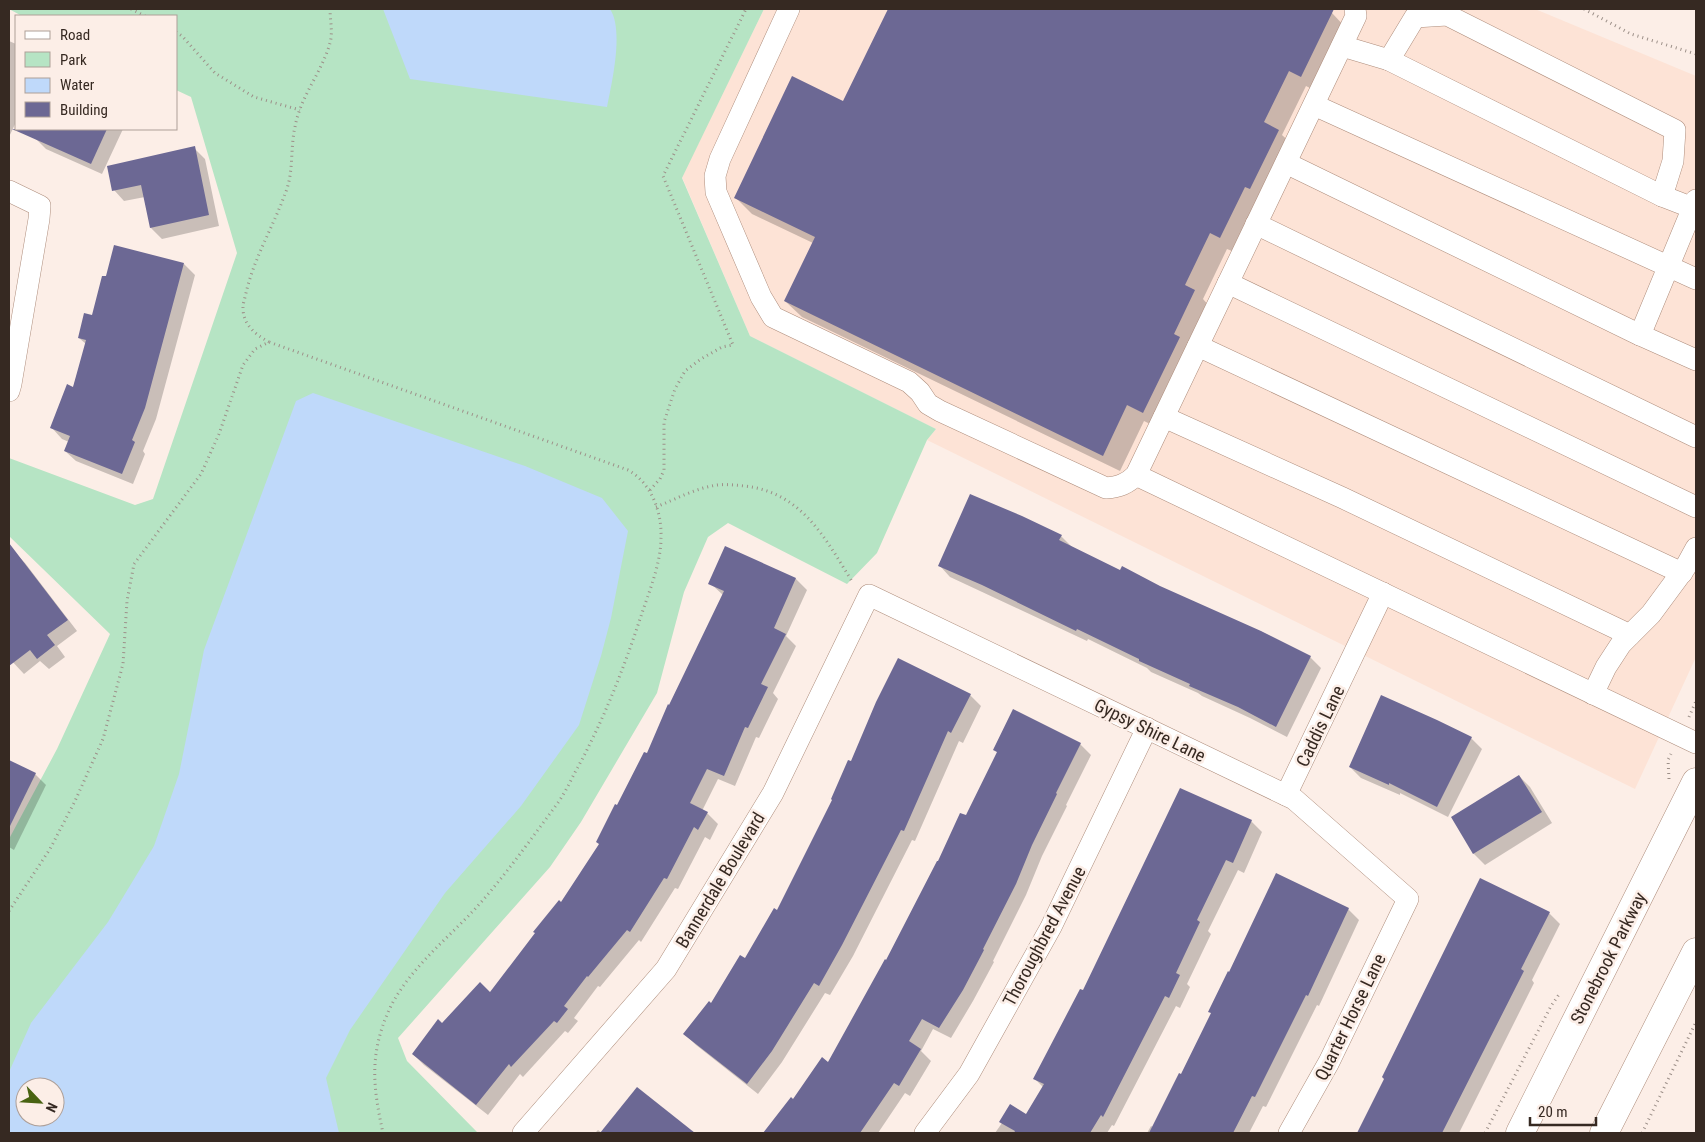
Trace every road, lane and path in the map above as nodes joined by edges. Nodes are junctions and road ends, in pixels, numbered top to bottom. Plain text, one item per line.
1 (131, 9) edge
2 (330, 9) edge
3 (746, 9) edge
4 (789, 9) edge
5 (1355, 9) edge
6 (1584, 9) edge
7 (143, 15) edge
8 (178, 33) edge
9 (1342, 46) junction
10 (1696, 54) edge
11 (1389, 60) junction
12 (1314, 105) junction
13 (300, 110) junction
14 (1286, 163) junction
15 (9, 191) edge
16 (1662, 196) junction
17 (1695, 204) edge
18 (1256, 224) junction
19 (1669, 267) junction
20 (1696, 279) edge
21 (1228, 284) junction
22 (1640, 335) junction
23 (269, 342) junction
24 (1198, 346) junction
25 (1696, 360) edge
26 (9, 391) edge
27 (1164, 417) junction
28 (1696, 437) edge
29 (1136, 475) junction
30 (650, 490) junction
31 (656, 507) junction
32 (1696, 507) edge
33 (1696, 548) edge
34 (1682, 573) junction
35 (1382, 593) junction
36 (867, 599) junction
37 (1630, 635) junction
38 (1593, 694) junction
39 (1147, 728) junction
40 (1696, 743) edge
41 (1696, 782) edge
42 (1286, 795) junction
43 (1408, 899) joint
44 (9, 911) edge
45 (1696, 952) edge
46 (1696, 1022) edge
47 (383, 1133) edge
48 (523, 1133) edge
49 (925, 1133) edge
50 (1289, 1133) edge
51 (1520, 1133) edge
52 (1604, 1133) edge
53 (1642, 1133) edge

1 - 7 path
2 - 13 path
3 - 30 path
4 - 29 street
5 - 9 street
6 - 10 path
8 - 13 path
9 - 11 street
9 - 12 street
11 - 16 street
11 - 16 street
12 - 14 street
12 - 19 street
13 - 23 path
14 - 18 street
14 - 22 street
15 - 26 street
16 - 17 street
17 - 19 street
18 - 21 street
18 - 28 street
19 - 20 street
19 - 22 street
21 - 24 street
21 - 32 street
22 - 25 street
23 - 30 path
23 - 44 path
24 - 27 street
24 - 34 street
27 - 29 street
27 - 37 street
29 - 35 street
30 - 31 path
31 - 36 path
31 - 47 path
33 - 34 street
34 - 37 street
35 - 38 street
35 - 42 street, Caddis Lane
36 - 39 street, Gypsy Shire Lane
36 - 48 street, Bannerdale Boulevard
37 - 38 street
38 - 40 street
39 - 42 street, Gypsy Shire Lane
39 - 49 street, Thoroughbred Avenue
41 - 51 main road, Stonebrook Parkway
42 - 43 street, Gypsy Shire Lane
43 - 50 street, Quarter Horse Lane
45 - 52 main road
46 - 53 path

